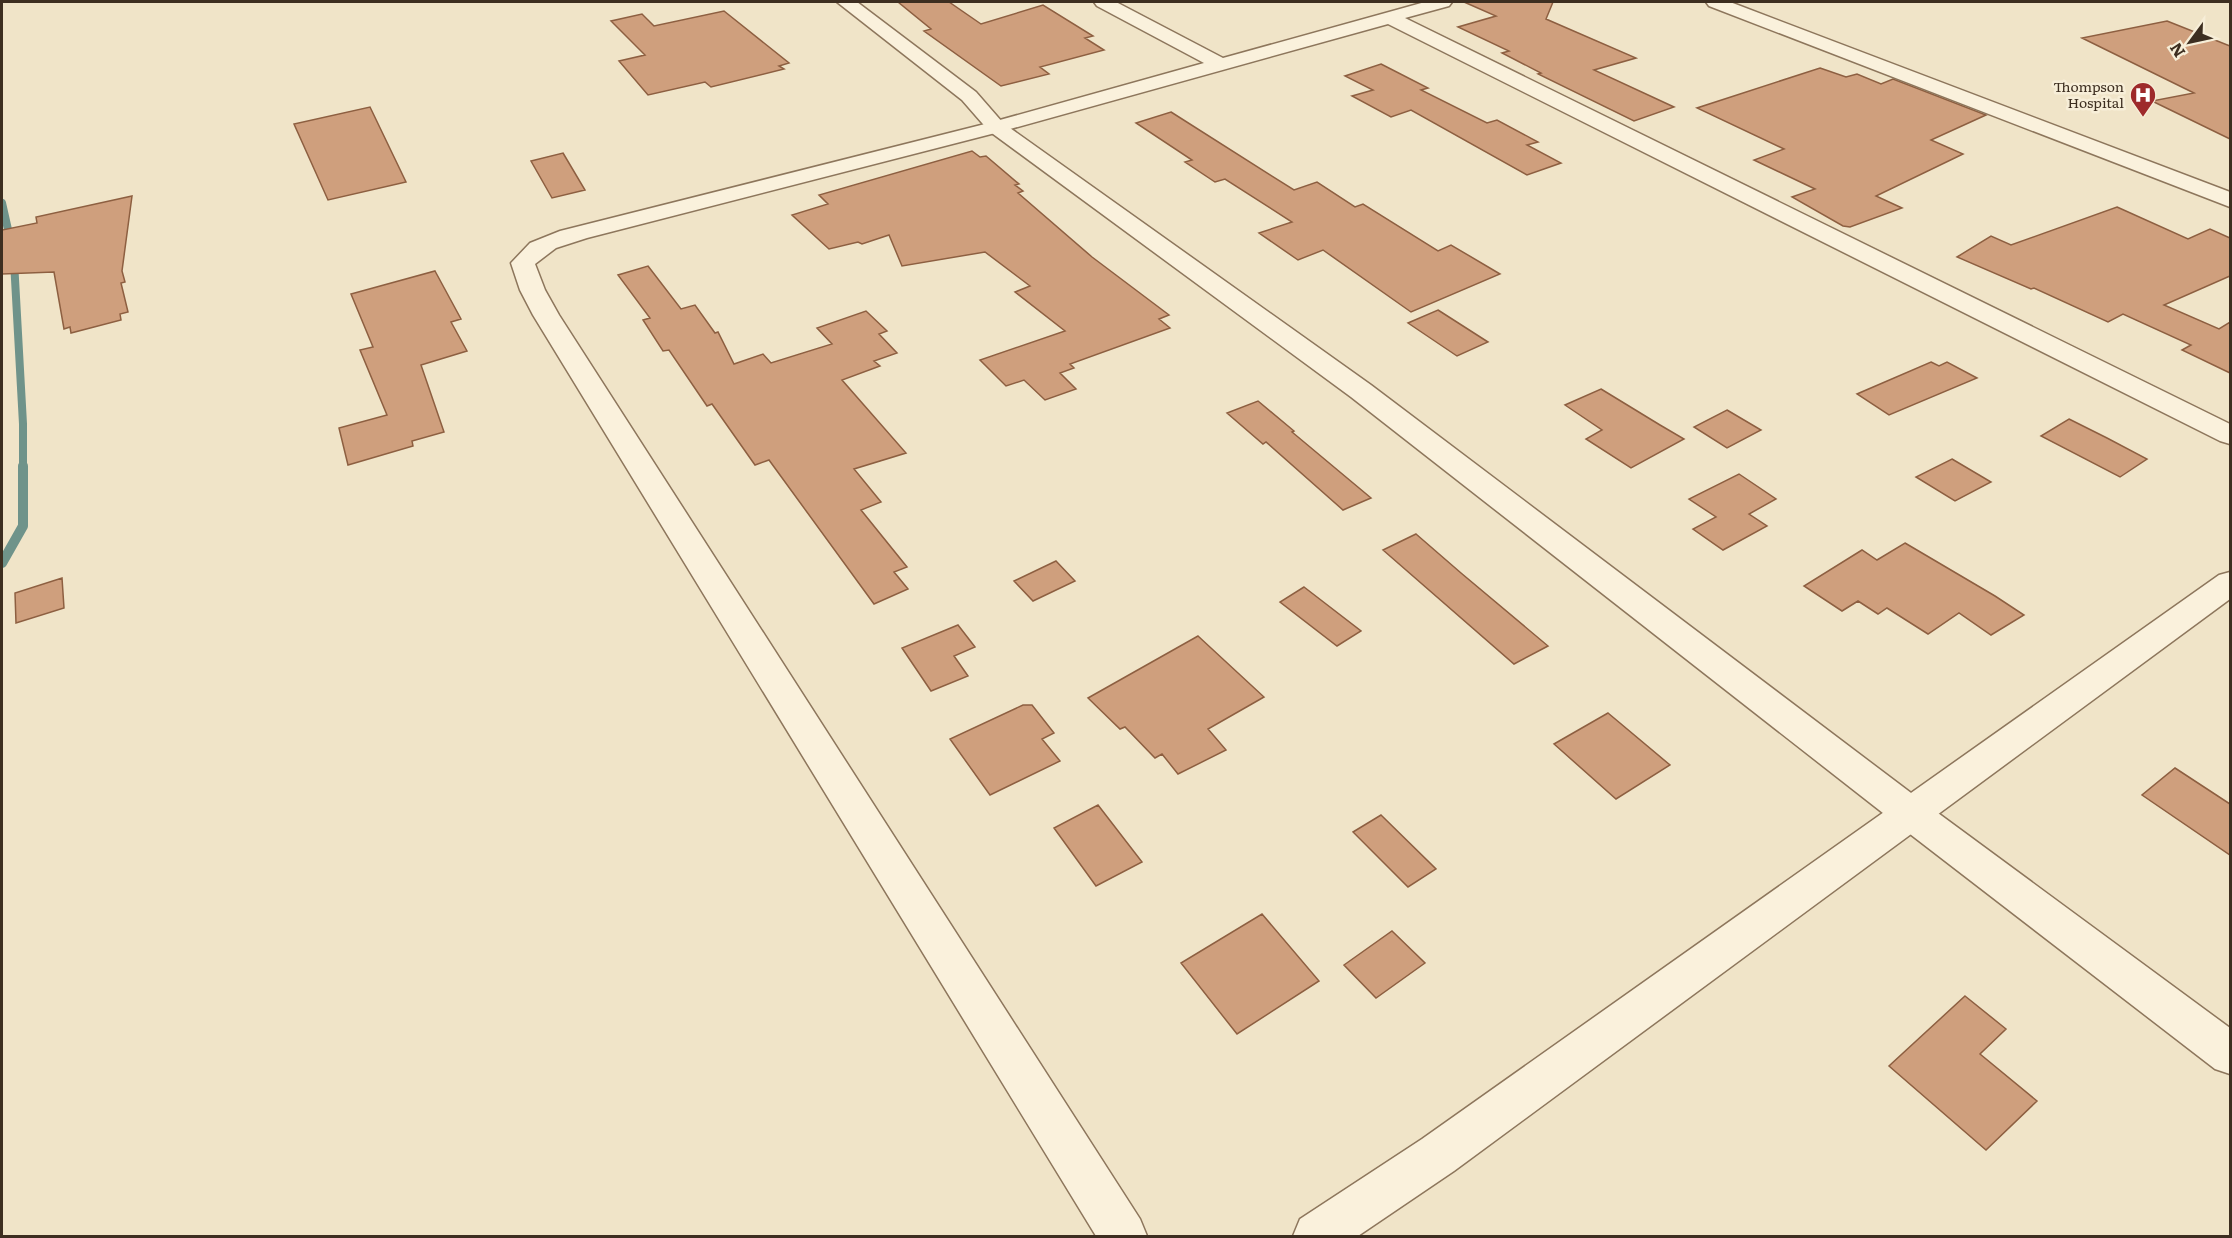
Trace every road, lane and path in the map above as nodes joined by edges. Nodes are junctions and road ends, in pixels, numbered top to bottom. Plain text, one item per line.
1 (846, 2) edge
2 (1103, 2) edge
3 (1443, 2) edge
4 (1715, 2) edge
5 (1374, 21) junction
6 (1219, 63) junction
7 (996, 127) junction
8 (2230, 200) edge
9 (2230, 435) edge
10 (2230, 583) edge
11 (1910, 813) junction
12 (2230, 1054) edge
13 (1122, 1236) edge
14 (1317, 1236) edge

1 - 7 street
2 - 6 street
3 - 5 street
4 - 8 street
5 - 6 street
5 - 9 street
6 - 7 street
7 - 11 street
7 - 13 street
10 - 11 street
11 - 12 street
11 - 14 street

